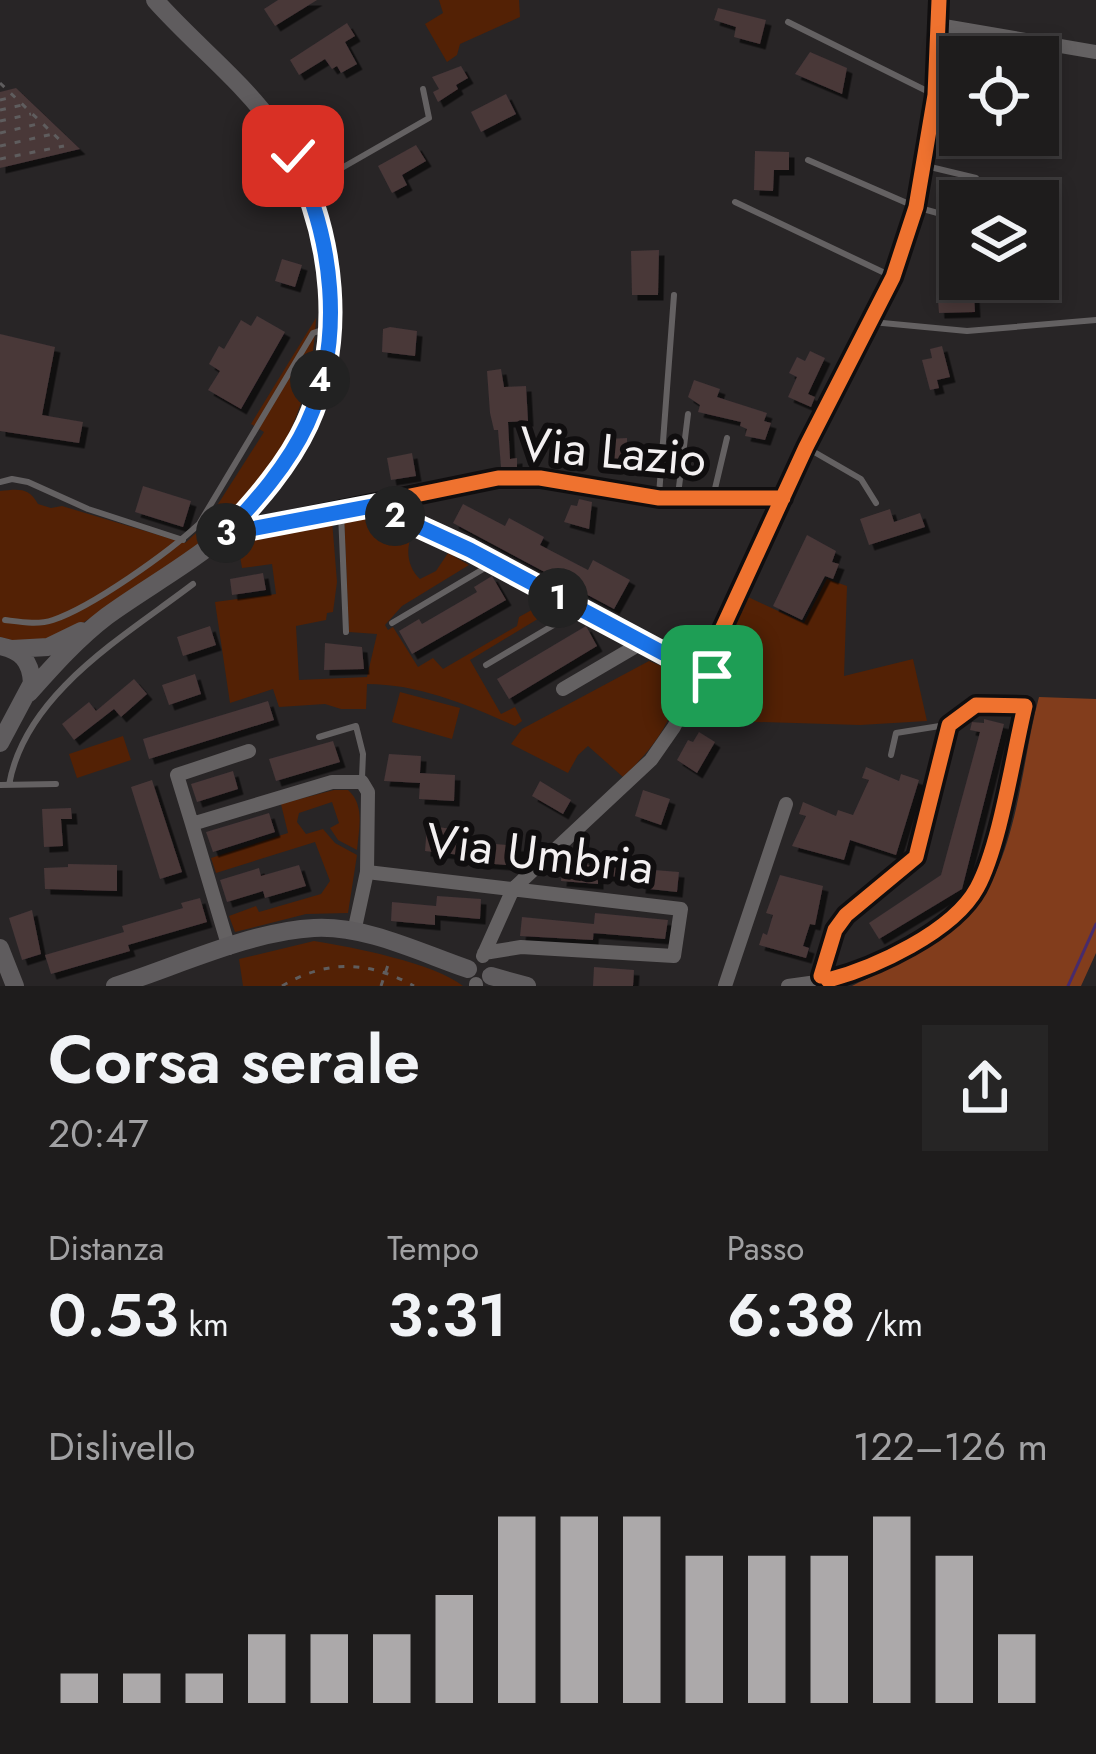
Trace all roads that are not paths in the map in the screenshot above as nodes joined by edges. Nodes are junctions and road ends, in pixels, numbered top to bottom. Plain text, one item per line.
1 (155, 0) edge
2 (939, 0) edge
3 (788, 22) dead end
4 (938, 25) junction
5 (1096, 52) edge
6 (423, 89) dead end
7 (935, 95) junction
8 (939, 96) edge
9 (808, 160) dead end
10 (923, 165) junction
11 (976, 178) dead end
12 (309, 187) junction
13 (735, 202) dead end
14 (916, 207) junction
15 (939, 213) edge
16 (892, 277) junction
17 (674, 295) dead end
18 (1096, 320) edge
19 (868, 322) junction
20 (328, 328) junction
21 (688, 414) dead end
22 (728, 438) dead end
23 (806, 447) junction
24 (0, 482) edge
25 (783, 498) junction
26 (658, 499) junction
27 (677, 499) junction
28 (712, 500) junction
29 (876, 502) dead end
30 (388, 503) junction
31 (341, 513) junction
32 (225, 534) junction
33 (183, 540) junction
34 (494, 563) junction
35 (194, 584) dead end
36 (579, 610) junction
37 (5, 620) dead end
38 (101, 621) junction
39 (392, 623) dead end
40 (346, 632) dead end
41 (637, 640) junction
42 (3, 646) edge
43 (486, 665) dead end
44 (705, 676) junction
45 (563, 689) dead end
46 (26, 698) junction
47 (0, 711) edge
48 (949, 724) junction
49 (319, 736) dead end
50 (0, 742) edge
51 (249, 751) dead end
52 (891, 755) dead end
53 (362, 782) junction
54 (56, 784) dead end
55 (4, 785) edge
56 (786, 804) dead end
57 (192, 824) junction
58 (367, 872) junction
59 (513, 889) junction
60 (354, 932) junction
61 (0, 948) edge
62 (229, 948) junction
63 (480, 971) edge
64 (822, 982) edge
65 (15, 986) edge
66 (115, 986) edge
67 (527, 986) edge
68 (725, 986) edge
69 (788, 986) edge

1 - 12 main road
2 - 4 street
3 - 7 lane
4 - 5 street
4 - 7 street
6 - 12 lane
7 - 8 lane
7 - 10 street
9 - 14 lane
10 - 11 lane
10 - 14 street
12 - 20 main road
13 - 16 lane
14 - 15 lane
14 - 16 street
16 - 19 street
17 - 26 lane
18 - 19 lane
19 - 23 street
20 - 32 main road
20 - 33 lane
21 - 27 lane
22 - 28 lane
23 - 25 street
23 - 29 lane
24 - 33 lane
25 - 28 street, Via Lazio
25 - 44 street
26 - 27 street, Via Lazio
26 - 30 street, Via Lazio
27 - 28 street, Via Lazio
30 - 31 street, Via Lazio
30 - 34 street
31 - 32 street, Via Lazio
31 - 40 lane
32 - 38 main road
33 - 37 lane
34 - 36 street
34 - 39 lane
35 - 55 lane
36 - 41 street
36 - 43 lane
38 - 42 main road
38 - 46 main road
41 - 44 street
41 - 45 street
42 - 46 main road
44 - 59 street
46 - 47 main road
46 - 50 main road
48 - 52 lane
48 - 64 street
48 - 64 street
49 - 53 lane
51 - 57 street
53 - 57 street
53 - 58 street
54 - 55 lane
56 - 68 street
57 - 62 street
58 - 59 street, Via Umbria
58 - 60 street
59 - 63 street
59 - 63 street, Via Umbria
60 - 62 main road
60 - 63 main road
61 - 65 main road
62 - 66 main road
63 - 67 main road
64 - 69 street

